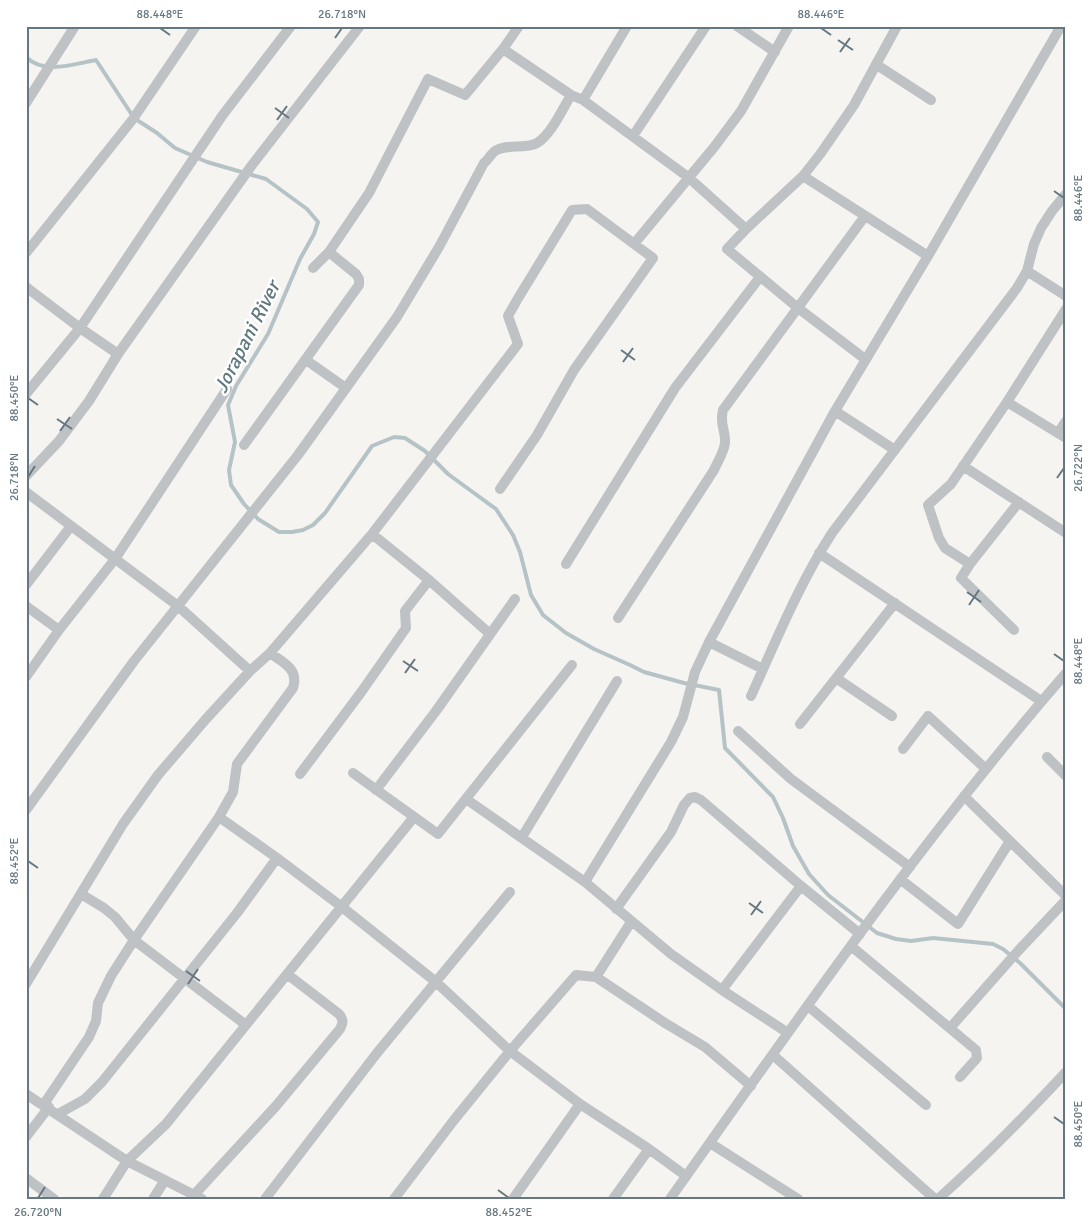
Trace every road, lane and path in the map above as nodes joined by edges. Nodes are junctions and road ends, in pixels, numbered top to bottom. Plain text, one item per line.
1 (75, 26) edge
2 (196, 26) edge
3 (291, 26) edge
4 (360, 26) edge
5 (519, 26) edge
6 (627, 26) edge
7 (706, 26) edge
8 (737, 26) edge
9 (789, 26) edge
10 (898, 26) edge
11 (1060, 26) edge
12 (503, 49) junction
13 (775, 52) junction
14 (877, 65) junction
15 (571, 95) junction
16 (583, 100) junction
17 (931, 100) dead end
18 (26, 103) edge
19 (633, 136) junction
20 (804, 176) junction
21 (688, 177) junction
22 (1066, 194) edge
23 (865, 216) junction
24 (746, 229) junction
25 (634, 244) junction
26 (329, 252) junction
27 (26, 253) edge
28 (928, 256) junction
29 (313, 268) dead end
30 (1027, 271) junction
31 (760, 277) junction
32 (26, 286) edge
33 (1066, 296) edge
34 (798, 308) junction
35 (1066, 309) edge
36 (80, 328) junction
37 (118, 354) junction
38 (865, 358) junction
39 (306, 360) junction
40 (226, 388) dead end
41 (346, 388) junction
42 (26, 394) edge
43 (1007, 402) junction
44 (834, 411) junction
45 (1066, 421) edge
46 (1062, 435) edge
47 (244, 445) dead end
48 (895, 450) junction
49 (964, 466) junction
50 (26, 476) edge
51 (500, 489) dead end
52 (26, 492) edge
53 (1019, 502) junction
54 (71, 526) junction
55 (1066, 533) edge
56 (372, 534) junction
57 (820, 553) junction
58 (115, 560) junction
59 (566, 564) dead end
60 (970, 564) junction
61 (429, 580) junction
62 (26, 585) edge
63 (515, 599) dead end
64 (895, 603) junction
65 (26, 606) edge
66 (178, 606) junction
67 (618, 618) dead end
68 (59, 630) junction
69 (1014, 630) dead end
70 (490, 634) junction
71 (709, 642) junction
72 (270, 653) junction
73 (572, 665) dead end
74 (763, 669) junction
75 (250, 671) junction
76 (1066, 673) edge
77 (26, 677) edge
78 (836, 678) junction
79 (617, 681) dead end
80 (751, 696) dead end
81 (1041, 701) junction
82 (892, 716) dead end
83 (800, 724) dead end
84 (738, 731) dead end
85 (903, 749) dead end
86 (1047, 758) dead end
87 (986, 769) junction
88 (353, 773) dead end
89 (300, 774) dead end
90 (1066, 776) edge
91 (376, 790) junction
92 (964, 796) junction
93 (466, 799) junction
94 (26, 810) edge
95 (218, 817) junction
96 (414, 817) junction
97 (522, 837) junction
98 (1010, 841) junction
99 (277, 858) junction
100 (910, 867) junction
101 (900, 879) junction
102 (585, 882) junction
103 (801, 886) junction
104 (510, 892) dead end
105 (81, 894) junction
106 (1066, 896) edge
107 (1066, 900) edge
108 (342, 907) junction
109 (616, 909) junction
110 (631, 922) junction
111 (862, 931) junction
112 (134, 940) junction
113 (851, 946) junction
114 (287, 974) junction
115 (596, 977) junction
116 (185, 978) junction
117 (436, 982) junction
118 (26, 984) edge
119 (722, 990) junction
120 (808, 1006) junction
121 (246, 1026) junction
122 (950, 1028) junction
123 (788, 1033) junction
124 (510, 1051) junction
125 (773, 1055) junction
126 (1066, 1072) edge
127 (960, 1077) dead end
128 (751, 1086) junction
129 (26, 1094) edge
130 (580, 1104) junction
131 (926, 1105) dead end
132 (46, 1106) junction
133 (58, 1114) junction
134 (26, 1136) edge
135 (710, 1143) junction
136 (649, 1149) junction
137 (127, 1161) junction
138 (686, 1176) junction
139 (26, 1178) edge
140 (165, 1180) junction
141 (198, 1197) edge
142 (54, 1199) edge
143 (103, 1199) edge
144 (153, 1199) edge
145 (265, 1199) edge
146 (394, 1199) edge
147 (513, 1199) edge
148 (613, 1199) edge
149 (670, 1199) edge
150 (798, 1199) edge
151 (936, 1199) edge

1 - 18 street
2 - 27 street
3 - 36 street
4 - 37 street
5 - 12 street
6 - 16 street
7 - 19 street
8 - 13 street
9 - 13 street
10 - 14 street
11 - 28 street
12 - 15 street
12 - 26 street
13 - 21 street
14 - 17 street
14 - 20 street
15 - 16 street
15 - 41 street
16 - 19 street
19 - 21 street
20 - 23 street
20 - 24 street
21 - 24 street
21 - 25 street
22 - 30 street
23 - 28 street
23 - 34 street
24 - 31 street
25 - 51 street
25 - 56 street
26 - 29 street
26 - 39 street
28 - 38 street
30 - 33 street
30 - 48 street
31 - 34 street
31 - 59 street
32 - 36 street
34 - 38 street
34 - 67 street
35 - 43 street
36 - 37 street
36 - 42 street
37 - 50 street
38 - 44 street
39 - 41 street
39 - 47 street
40 - 58 street
41 - 66 street
43 - 46 street
43 - 49 street
44 - 48 street
44 - 71 street
45 - 46 street
48 - 57 street
49 - 53 street
49 - 60 street
52 - 54 street
53 - 55 street
53 - 60 street
54 - 58 street
54 - 62 street
56 - 61 street
56 - 72 street
57 - 64 street
57 - 74 street
58 - 66 street
58 - 68 street
60 - 69 street
61 - 70 street
61 - 89 street
63 - 70 street
64 - 78 street
64 - 81 street
65 - 68 street
66 - 75 street
66 - 94 street
68 - 77 street
70 - 91 street
71 - 74 street
71 - 102 street
72 - 75 street
72 - 95 street
73 - 93 street
74 - 80 street
75 - 105 street
76 - 81 street
78 - 82 street
78 - 83 street
79 - 97 street
81 - 87 street
84 - 100 street
85 - 87 street
86 - 90 street
87 - 92 street
88 - 91 street
91 - 96 street
92 - 98 street
92 - 100 street
93 - 96 street
93 - 97 street
95 - 99 street
95 - 112 street
96 - 108 street
97 - 102 street
98 - 101 street
98 - 106 street
99 - 108 street
99 - 116 street
100 - 101 street
101 - 111 street
102 - 109 street
103 - 109 street
103 - 111 street
103 - 119 street
104 - 117 street
105 - 112 street
105 - 118 street
107 - 122 street
108 - 114 street
108 - 117 street
109 - 110 street
110 - 115 street
110 - 119 street
111 - 113 street
112 - 116 street
112 - 132 street
113 - 120 street
113 - 122 street
114 - 121 street
114 - 141 street
115 - 124 street
115 - 128 street
116 - 121 street
116 - 133 street
117 - 124 street
117 - 145 street
119 - 123 street
120 - 123 street
120 - 131 street
121 - 137 street
122 - 127 street
123 - 125 street
124 - 130 street
124 - 146 street
125 - 128 street
125 - 151 street
126 - 151 street
128 - 135 street
129 - 132 street
130 - 136 street
130 - 147 street
132 - 133 street
132 - 134 street
133 - 137 street
135 - 138 street
135 - 150 street
136 - 138 street
136 - 148 street
137 - 140 street
137 - 143 street
138 - 149 street
139 - 142 street
140 - 141 street
140 - 144 street

